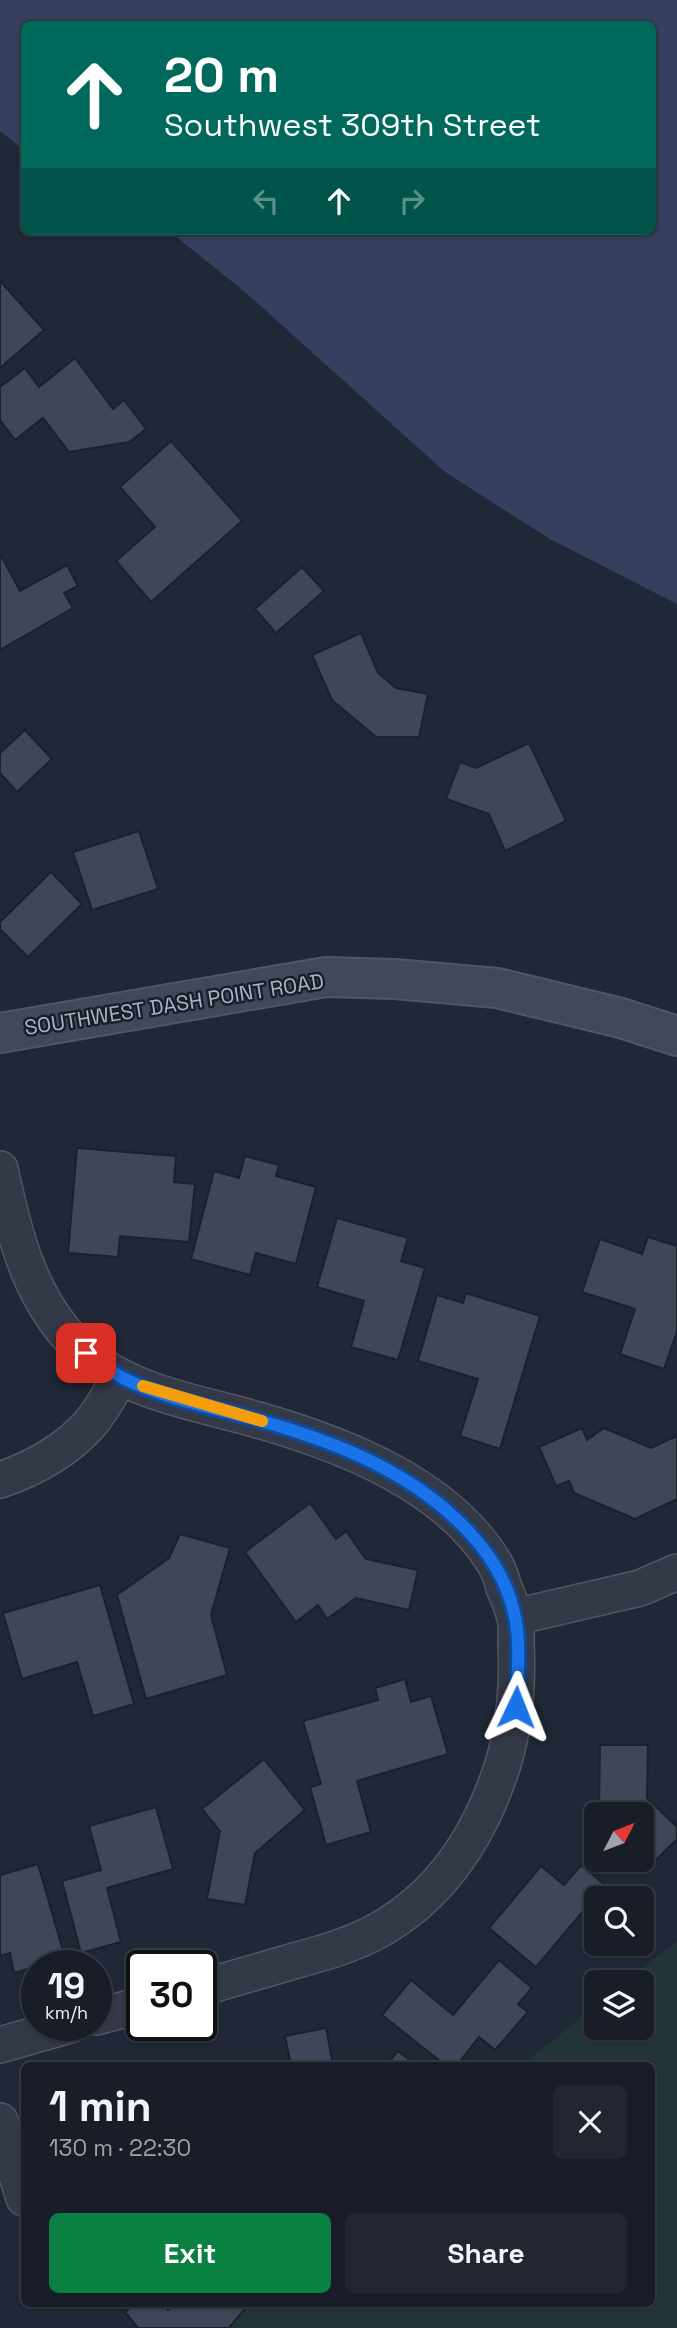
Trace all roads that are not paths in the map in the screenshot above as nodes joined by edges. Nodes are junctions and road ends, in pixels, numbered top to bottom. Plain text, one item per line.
1 (0, 1033) edge
2 (677, 1036) edge
3 (0, 1169) edge
4 (121, 1377) junction
5 (0, 1480) edge
6 (677, 1572) edge
7 (515, 1617) junction
8 (217, 1983) edge
9 (21, 2039) edge
10 (0, 2045) edge
11 (0, 2121) edge
12 (21, 2188) edge

1 - 2 main road, SOUTHWEST DASH POINT ROAD
3 - 4 street
4 - 5 street
4 - 7 street
6 - 7 street
7 - 8 street
9 - 10 street
11 - 12 street

